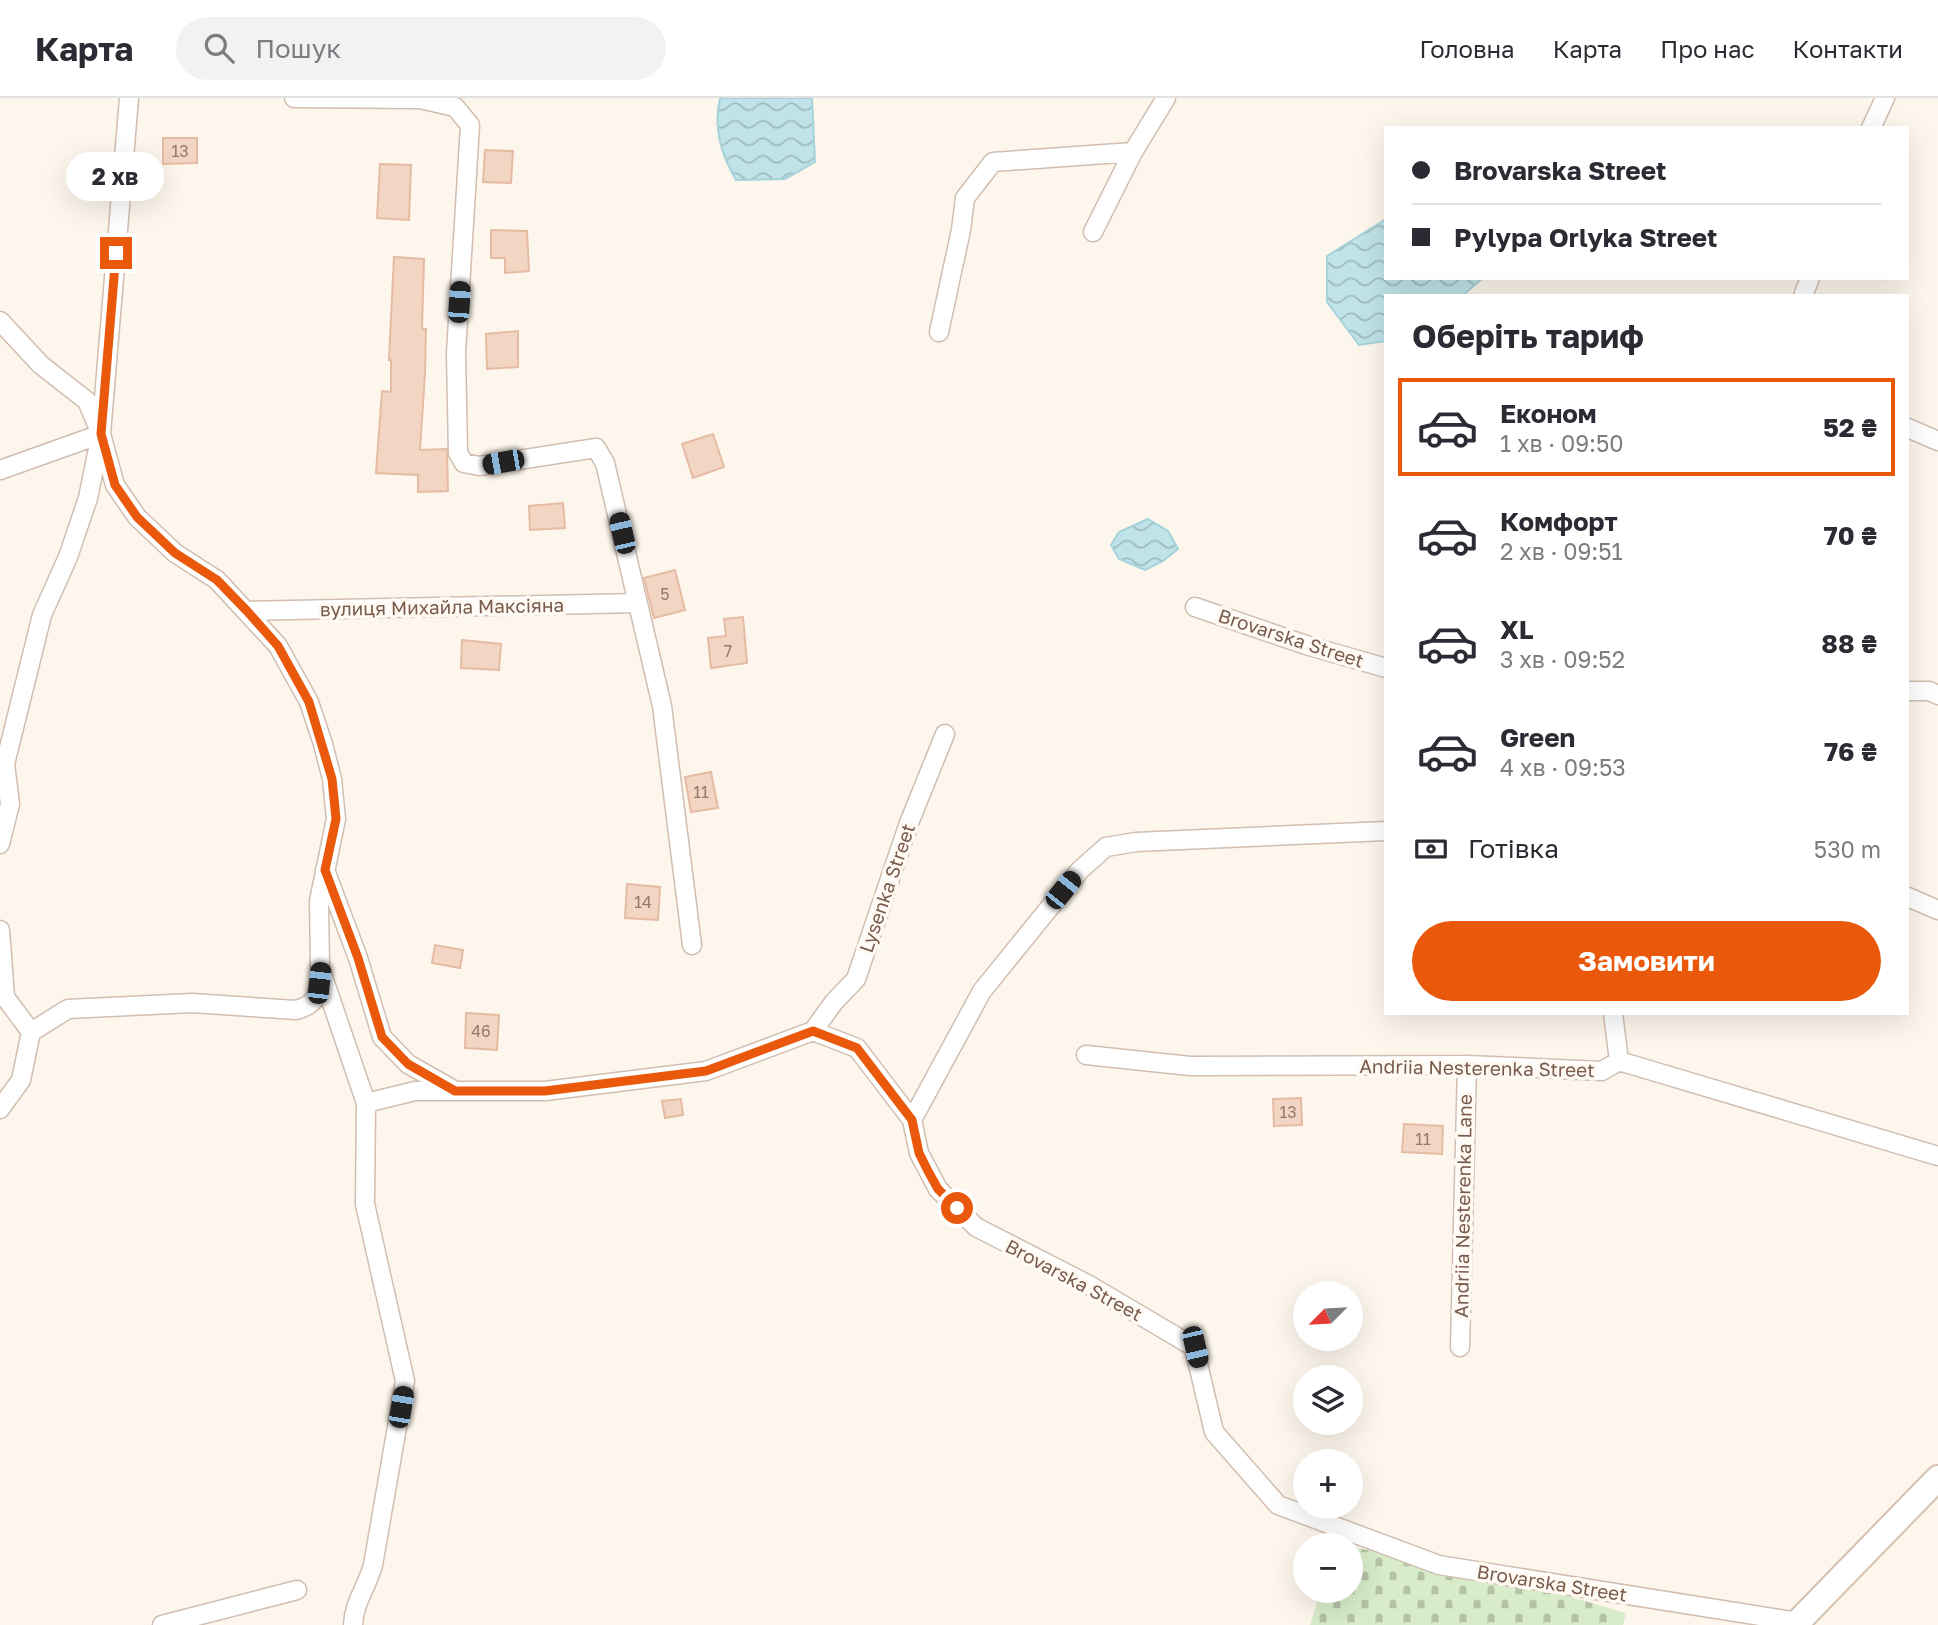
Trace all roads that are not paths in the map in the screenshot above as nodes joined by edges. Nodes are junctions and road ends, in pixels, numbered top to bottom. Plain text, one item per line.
1 (129, 98) edge
2 (293, 98) edge
3 (1166, 98) edge
4 (1885, 98) edge
5 (1872, 126) edge
6 (1133, 152) junction
7 (1093, 232) dead end
8 (0, 321) edge
9 (939, 332) dead end
10 (1909, 428) edge
11 (101, 434) junction
12 (1938, 441) edge
13 (0, 470) edge
14 (638, 603) junction
15 (1195, 607) dead end
16 (247, 611) junction
17 (1384, 667) edge
18 (1909, 691) edge
19 (1938, 695) edge
20 (945, 734) dead end
21 (1384, 831) edge
22 (0, 844) edge
23 (325, 870) junction
24 (1909, 897) edge
25 (1938, 909) edge
26 (0, 930) edge
27 (692, 945) dead end
28 (320, 968) junction
29 (1612, 1015) edge
30 (813, 1031) junction
31 (31, 1032) junction
32 (1086, 1055) dead end
33 (1619, 1061) junction
34 (1467, 1065) junction
35 (455, 1091) junction
36 (366, 1103) junction
37 (0, 1109) edge
38 (912, 1120) junction
39 (1938, 1156) edge
40 (1460, 1347) dead end
41 (1938, 1478) edge
42 (297, 1590) dead end
43 (1797, 1624) edge
44 (162, 1625) edge
45 (353, 1625) edge

1 - 11 street
2 - 14 street
3 - 6 street
4 - 5 street
6 - 7 street
6 - 9 street
8 - 11 street
10 - 12 street
11 - 13 street
11 - 16 street
11 - 22 street
14 - 16 street, вулиця Михайла Максіяна
14 - 27 street
15 - 17 street, Brovarska Street
16 - 23 street
18 - 19 street
20 - 30 street, Lysenka Street
21 - 38 street
23 - 28 street
23 - 35 street
24 - 25 street
26 - 31 street
28 - 31 street
28 - 36 street
29 - 33 street
30 - 35 street
30 - 38 street
31 - 37 street
32 - 34 street, Andriia Nesterenka Street
33 - 34 street, Andriia Nesterenka Street
33 - 39 street, Andriia Nesterenka Street
34 - 40 street, Andriia Nesterenka Lane
35 - 36 street
36 - 45 street
38 - 43 street, Brovarska Street
41 - 43 street
42 - 44 street

